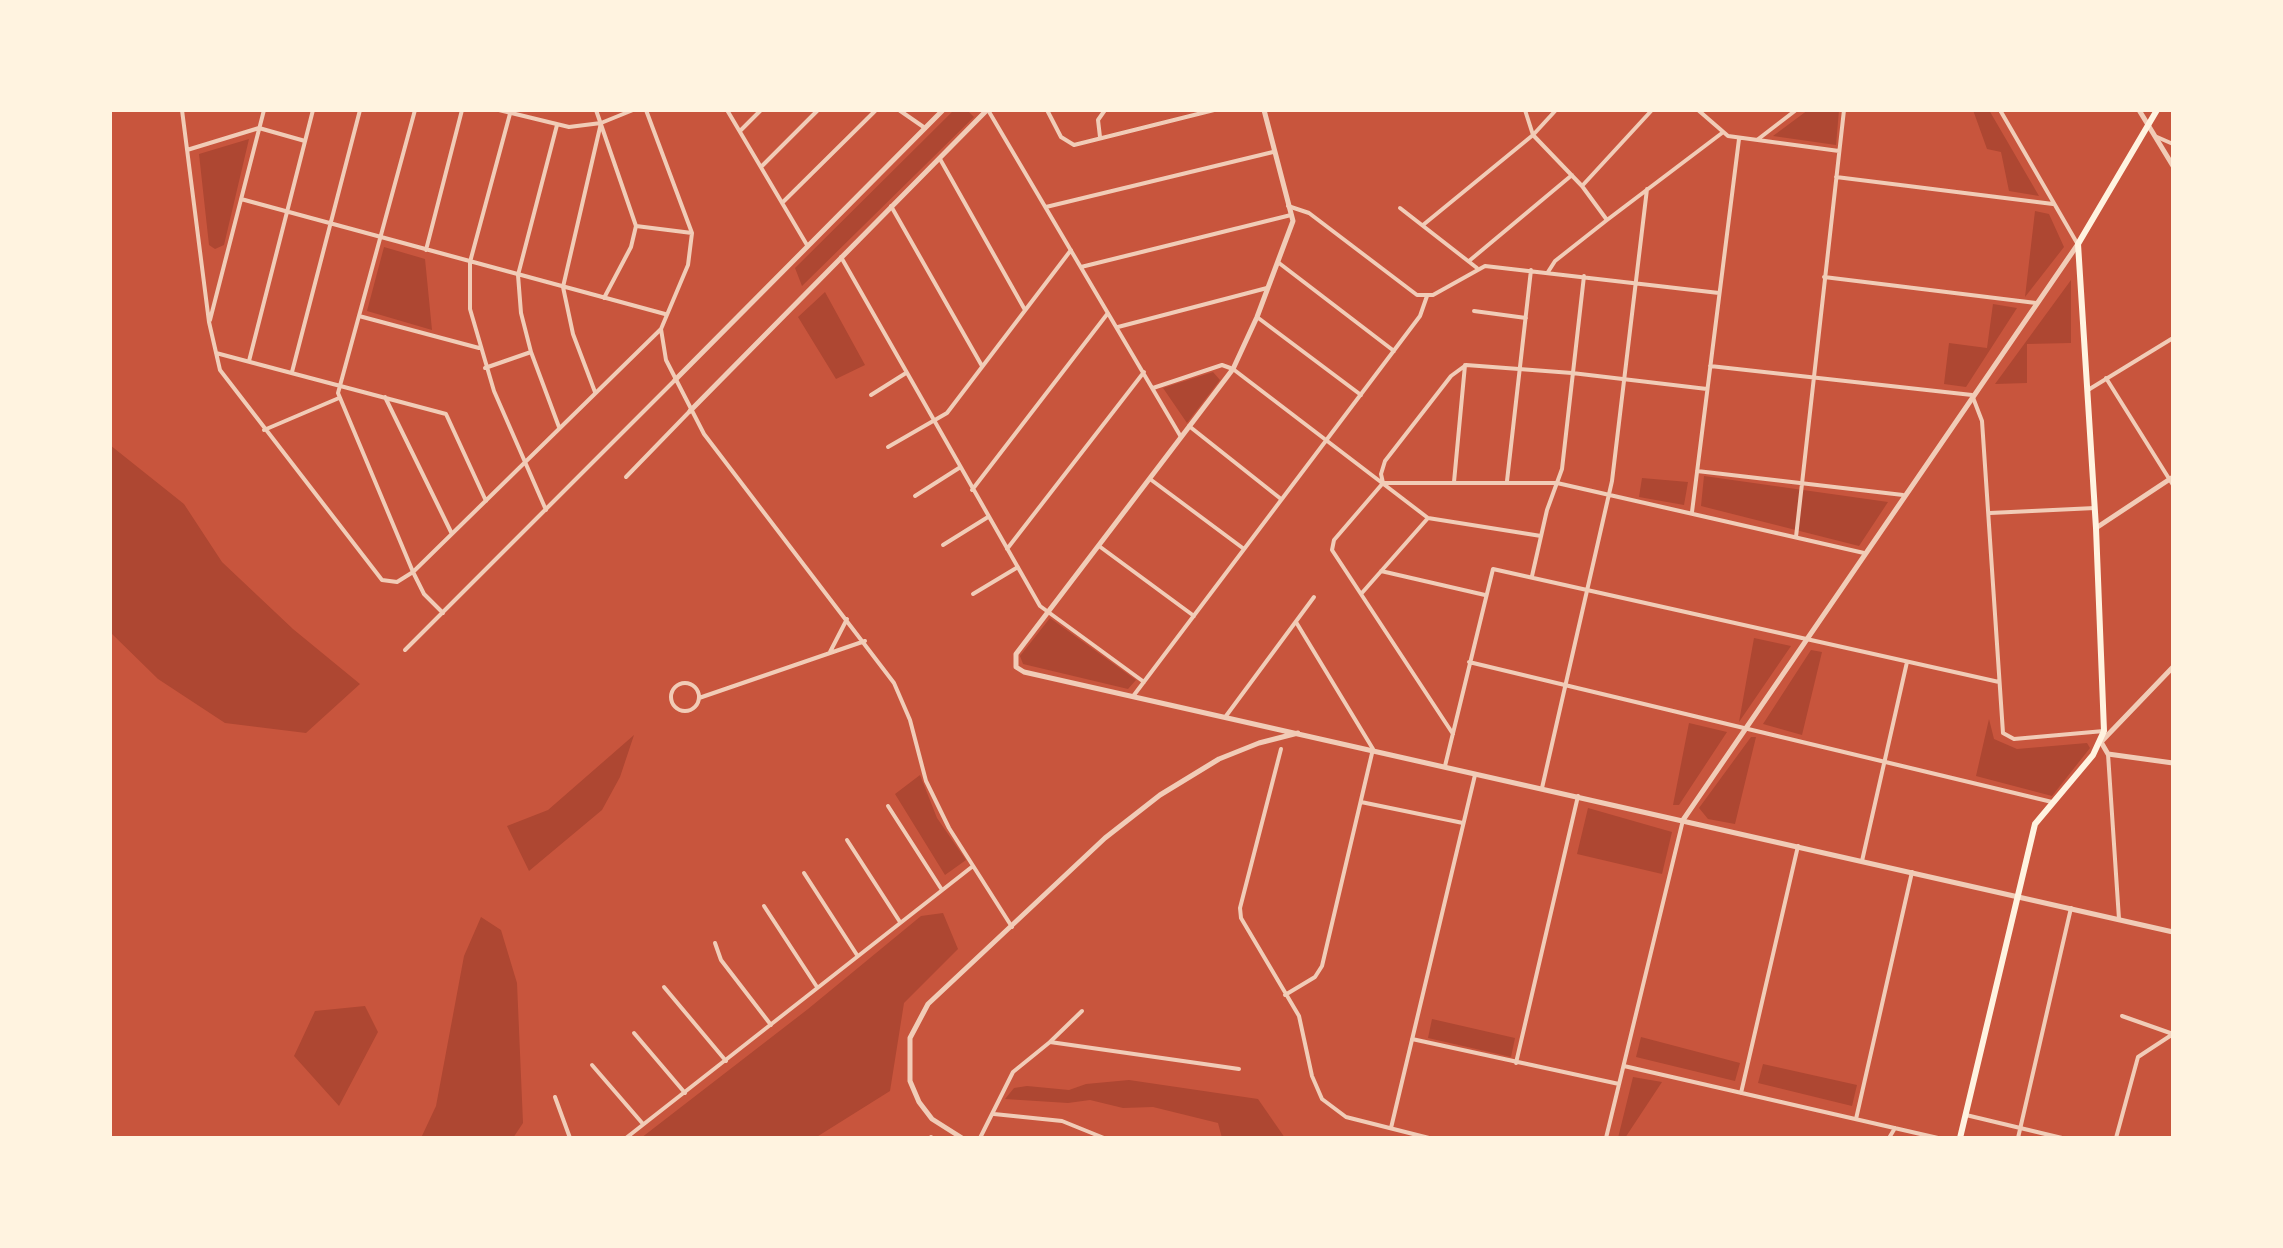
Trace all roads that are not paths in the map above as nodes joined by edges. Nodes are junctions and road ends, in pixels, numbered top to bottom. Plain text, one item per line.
1 (182, 110) edge
2 (264, 110) edge
3 (313, 110) edge
4 (360, 110) edge
5 (415, 110) edge
6 (462, 110) edge
7 (499, 110) edge
8 (596, 110) edge
9 (633, 110) edge
10 (646, 110) edge
11 (727, 110) edge
12 (761, 110) edge
13 (818, 110) edge
14 (876, 110) edge
15 (899, 110) edge
16 (943, 110) edge
17 (988, 110) edge
18 (1105, 110) edge
19 (1214, 110) edge
20 (1264, 110) edge
21 (1525, 110) edge
22 (1556, 110) edge
23 (1652, 110) edge
24 (1698, 110) edge
25 (1796, 110) edge
26 (1844, 110) edge
27 (2000, 110) edge
28 (2139, 110) edge
29 (2157, 110) edge
30 (1049, 111) edge
31 (511, 112) edge
32 (601, 123) junction
33 (557, 125) junction
34 (2148, 126) junction
35 (259, 128) junction
36 (925, 128) junction
37 (740, 131) junction
38 (1722, 133) junction
39 (1533, 135) junction
40 (2154, 136) junction
41 (1100, 137) junction
42 (1739, 139) junction
43 (305, 141) junction
44 (1756, 141) junction
45 (2173, 144) edge
46 (187, 150) junction
47 (1839, 151) junction
48 (1273, 152) junction
49 (939, 158) junction
50 (2173, 166) edge
51 (761, 167) junction
52 (1572, 175) junction
53 (1836, 177) junction
54 (1582, 186) junction
55 (1647, 189) junction
56 (241, 199) junction
57 (782, 203) junction
58 (2053, 204) junction
59 (891, 206) junction
60 (1288, 206) junction
61 (1045, 207) junction
62 (1400, 208) dead end
63 (287, 212) junction
64 (1291, 215) junction
65 (1607, 220) junction
66 (331, 224) junction
67 (1423, 225) junction
68 (636, 226) junction
69 (692, 233) junction
70 (380, 238) junction
71 (2078, 244) junction
72 (807, 245) junction
73 (426, 250) junction
74 (1071, 250) junction
75 (841, 257) junction
76 (1469, 261) junction
77 (470, 262) junction
78 (1279, 263) junction
79 (1081, 267) junction
80 (1477, 268) junction
81 (1531, 270) junction
82 (1548, 272) junction
83 (518, 275) junction
84 (1584, 276) junction
85 (1824, 277) junction
86 (1635, 282) junction
87 (563, 287) junction
88 (1270, 287) junction
89 (1719, 293) junction
90 (1427, 296) junction
91 (604, 298) junction
92 (2036, 303) junction
93 (1025, 310) junction
94 (1474, 311) dead end
95 (1108, 313) junction
96 (665, 314) junction
97 (359, 316) junction
98 (1257, 317) junction
99 (1526, 318) junction
100 (209, 322) junction
101 (1118, 327) junction
102 (661, 329) junction
103 (2173, 338) edge
104 (479, 348) junction
105 (1394, 351) junction
106 (531, 352) junction
107 (216, 353) junction
108 (249, 361) junction
109 (1466, 365) junction
110 (982, 366) junction
111 (1710, 366) junction
112 (485, 368) junction
113 (1233, 369) junction
114 (1519, 370) junction
115 (292, 372) junction
116 (1144, 372) junction
117 (906, 373) junction
118 (1572, 373) junction
119 (1813, 376) junction
120 (2106, 378) junction
121 (1624, 379) junction
122 (675, 380) junction
123 (340, 385) junction
124 (1153, 388) junction
125 (1707, 389) junction
126 (2088, 390) junction
127 (595, 392) junction
128 (871, 395) dead end
129 (1361, 395) junction
130 (1972, 395) junction
131 (385, 397) junction
132 (339, 398) junction
133 (690, 411) junction
134 (932, 420) junction
135 (1189, 426) junction
136 (559, 427) junction
137 (264, 430) junction
138 (1181, 437) junction
139 (1327, 440) junction
140 (888, 447) dead end
141 (525, 463) junction
142 (959, 468) junction
143 (1697, 471) junction
144 (626, 477) dead end
145 (1149, 478) junction
146 (1507, 481) junction
147 (2172, 481) edge
148 (1454, 482) junction
149 (1802, 482) junction
150 (1383, 483) junction
151 (1557, 483) junction
152 (972, 490) junction
153 (1608, 493) junction
154 (1903, 495) junction
155 (915, 496) dead end
156 (1282, 499) junction
157 (486, 501) junction
158 (2095, 508) junction
159 (546, 510) junction
160 (1692, 512) junction
161 (1990, 513) junction
162 (988, 517) junction
163 (1428, 518) junction
164 (2096, 528) junction
165 (452, 534) junction
166 (1541, 536) junction
167 (1796, 537) junction
168 (943, 545) dead end
169 (1098, 545) junction
170 (1007, 549) junction
171 (1244, 549) junction
172 (1864, 553) junction
173 (1018, 567) junction
174 (1381, 571) junction
175 (413, 572) junction
176 (1532, 577) junction
177 (1586, 590) junction
178 (973, 594) dead end
179 (1361, 594) junction
180 (1485, 595) junction
181 (1314, 597) dead end
182 (443, 613) junction
183 (1047, 613) junction
184 (1194, 616) junction
185 (847, 619) junction
186 (1296, 622) junction
187 (1804, 639) junction
188 (865, 641) junction
189 (405, 650) dead end
190 (829, 653) junction
191 (1469, 662) junction
192 (1907, 662) junction
193 (2172, 669) edge
194 (1144, 682) junction
195 (1999, 682) junction
196 (1565, 685) junction
197 (1134, 695) junction
198 (699, 698) junction
199 (1226, 716) junction
200 (1746, 728) junction
201 (2104, 731) junction
202 (1300, 733) junction
203 (1453, 734) junction
204 (2101, 742) junction
205 (1281, 749) dead end
206 (1373, 749) junction
207 (2108, 754) junction
208 (1886, 760) junction
209 (2173, 763) edge
210 (1445, 766) junction
211 (1475, 772) junction
212 (1542, 788) junction
213 (1578, 796) junction
214 (1361, 802) junction
215 (2052, 802) junction
216 (888, 806) dead end
217 (1683, 820) junction
218 (1463, 823) junction
219 (847, 840) dead end
220 (1798, 846) junction
221 (1862, 861) junction
222 (973, 866) junction
223 (1912, 872) junction
224 (804, 873) dead end
225 (942, 890) junction
226 (2017, 896) junction
227 (764, 906) dead end
228 (2071, 908) junction
229 (2119, 919) junction
230 (900, 922) junction
231 (1012, 927) junction
232 (2173, 932) edge
233 (715, 943) dead end
234 (858, 956) junction
235 (664, 987) dead end
236 (818, 988) junction
237 (1285, 995) junction
238 (1082, 1011) dead end
239 (2122, 1016) dead end
240 (771, 1025) junction
241 (634, 1033) dead end
242 (2173, 1034) edge
243 (1412, 1039) junction
244 (1050, 1042) junction
245 (726, 1061) junction
246 (1516, 1063) junction
247 (592, 1065) dead end
248 (1623, 1066) junction
249 (1239, 1069) dead end
250 (1619, 1084) junction
251 (685, 1093) junction
252 (1741, 1093) junction
253 (555, 1097) dead end
254 (994, 1114) junction
255 (1966, 1115) junction
256 (1856, 1119) junction
257 (644, 1125) junction
258 (1895, 1128) junction
259 (2021, 1128) junction
260 (1391, 1129) junction
261 (570, 1138) edge
262 (626, 1138) edge
263 (962, 1138) edge
264 (980, 1138) edge
265 (1104, 1138) edge
266 (1429, 1138) edge
267 (1606, 1138) edge
268 (1889, 1138) edge
269 (1938, 1138) edge
270 (1960, 1138) edge
271 (2018, 1138) edge
272 (2062, 1138) edge
273 (2116, 1138) edge

1 - 46 street
2 - 35 street
3 - 43 street
4 - 66 street
5 - 70 street
6 - 73 street
7 - 31 street
8 - 32 street
9 - 32 street
10 - 69 street
11 - 37 street
12 - 37 street
13 - 51 street
14 - 57 street
15 - 36 street
16 - 36 street
17 - 49 street
17 - 61 street
18 - 41 street
19 - 41 street
20 - 48 street
21 - 39 street
22 - 39 street
23 - 54 street
24 - 38 street
25 - 44 street
26 - 47 street
27 - 58 street
28 - 34 street
29 - 34 main road
30 - 41 street
31 - 33 street
31 - 77 street
32 - 33 street
32 - 68 street
32 - 87 street
33 - 83 street
34 - 40 street
34 - 71 main road
35 - 43 street
35 - 46 street
35 - 56 street
36 - 72 street
37 - 51 street
38 - 42 street
38 - 55 street
39 - 52 street
39 - 67 street
40 - 45 street
40 - 50 street
42 - 44 street
42 - 89 street
43 - 63 street
44 - 47 street
46 - 100 street
47 - 53 street
48 - 60 street
48 - 61 street
49 - 59 street
49 - 93 street
51 - 57 street
52 - 54 street
52 - 76 street
53 - 58 street
53 - 85 street
54 - 65 street
55 - 65 street
55 - 86 street
56 - 63 street
56 - 100 street
57 - 72 street
58 - 71 street
59 - 75 street
59 - 110 street
60 - 64 street
60 - 90 street
61 - 74 street
62 - 67 street
63 - 66 street
63 - 108 street
64 - 78 street
64 - 79 street
65 - 82 street
66 - 70 street
66 - 115 street
67 - 76 street
68 - 69 street
68 - 91 street
69 - 96 street
70 - 73 street
70 - 97 street
71 - 92 street
71 - 126 main road
72 - 122 street
73 - 77 street
74 - 79 street
74 - 93 street
75 - 117 street
75 - 133 street
76 - 80 street
77 - 83 street
77 - 104 street
78 - 88 street
78 - 105 street
79 - 95 street
80 - 81 street
80 - 90 street
81 - 82 street
81 - 99 street
82 - 84 street
83 - 87 street
83 - 106 street
84 - 86 street
84 - 118 street
85 - 92 street
85 - 119 street
86 - 89 street
86 - 121 street
87 - 91 street
87 - 127 street
88 - 98 street
88 - 101 street
89 - 111 street
90 - 105 street
91 - 96 street
92 - 130 street
93 - 110 street
94 - 99 street
95 - 101 street
95 - 152 street
96 - 102 street
97 - 104 street
97 - 123 street
98 - 113 street
98 - 129 street
99 - 114 street
100 - 107 street
101 - 116 street
102 - 122 street
102 - 127 street
103 - 120 street
104 - 112 street
105 - 129 street
106 - 112 street
106 - 136 street
107 - 108 street
107 - 137 street
108 - 115 street
109 - 114 street
109 - 148 street
109 - 150 street
110 - 134 street
111 - 119 street
111 - 125 street
112 - 141 street
113 - 124 street
113 - 135 street
113 - 139 street
114 - 118 street
114 - 146 street
115 - 123 street
116 - 124 street
116 - 170 street
117 - 128 street
117 - 134 street
118 - 121 street
118 - 151 street
119 - 130 street
119 - 149 street
120 - 126 street
120 - 147 street
121 - 125 street
121 - 153 street
122 - 133 street
122 - 159 street
123 - 131 street
123 - 132 street
124 - 138 street
125 - 143 street
126 - 158 main road
127 - 136 street
129 - 139 street
130 - 154 street
130 - 161 street
131 - 157 street
131 - 165 street
132 - 137 street
132 - 175 street
133 - 144 street
133 - 185 street
134 - 140 street
134 - 142 street
135 - 138 street
135 - 156 street
136 - 141 street
137 - 175 street
138 - 145 street
139 - 150 street
139 - 156 street
141 - 157 street
141 - 159 street
142 - 152 street
142 - 155 street
143 - 149 street
143 - 160 street
145 - 169 street
145 - 171 street
146 - 148 street
146 - 151 street
147 - 164 street
148 - 150 street
149 - 154 street
149 - 167 street
150 - 163 street
150 - 179 street
151 - 153 street
151 - 166 street
152 - 162 street
153 - 160 street
153 - 177 street
154 - 172 street
156 - 171 street
157 - 165 street
158 - 161 street
158 - 164 main road
159 - 182 street
160 - 167 street
161 - 195 street
162 - 168 street
162 - 170 street
163 - 166 street
163 - 174 street
164 - 201 main road
165 - 175 street
166 - 176 street
167 - 172 street
169 - 183 street
169 - 184 street
170 - 173 street
171 - 184 street
172 - 187 street
173 - 178 street
173 - 183 street
174 - 179 street
174 - 180 street
175 - 182 street
176 - 177 street
176 - 180 street
177 - 187 street
177 - 196 street
179 - 203 street
180 - 191 street
181 - 186 street
182 - 189 street
183 - 194 street
183 - 197 street
184 - 194 street
185 - 188 street
185 - 190 street
186 - 199 street
186 - 206 street
187 - 192 street
187 - 200 street
188 - 190 street
188 - 222 street
190 - 198 street
191 - 196 street
191 - 203 street
192 - 195 street
192 - 208 street
193 - 204 street
194 - 197 street
195 - 201 street
196 - 200 street
196 - 212 street
197 - 199 street
198 - 198 street
199 - 202 street
200 - 208 street
200 - 217 street
201 - 204 main road
202 - 206 street
202 - 231 street
203 - 210 street
204 - 207 street
204 - 215 main road
205 - 237 street
206 - 210 street
206 - 214 street
207 - 209 street
207 - 229 street
208 - 215 street
208 - 221 street
210 - 211 street
211 - 212 street
211 - 218 street
212 - 213 street
213 - 217 street
213 - 246 street
214 - 218 street
214 - 237 street
215 - 226 main road
216 - 225 street
217 - 220 street
217 - 248 street
218 - 243 street
219 - 230 street
220 - 221 street
220 - 252 street
221 - 223 street
222 - 225 street
222 - 231 street
223 - 226 street
223 - 256 street
224 - 234 street
225 - 230 street
226 - 228 street
226 - 255 main road
227 - 236 street
228 - 229 street
228 - 259 street
229 - 232 street
230 - 234 street
231 - 263 street
233 - 240 street
234 - 236 street
235 - 245 street
236 - 240 street
237 - 260 street
238 - 244 street
239 - 242 street
240 - 245 street
241 - 251 street
242 - 273 street
243 - 246 street
243 - 260 street
244 - 249 street
244 - 254 street
245 - 251 street
246 - 250 street
247 - 257 street
248 - 250 street
248 - 252 street
250 - 267 street
251 - 257 street
252 - 256 street
253 - 261 street
254 - 264 street
254 - 265 street
255 - 259 street
255 - 270 main road
256 - 258 street
257 - 262 street
258 - 268 street
258 - 269 street
259 - 271 street
259 - 272 street
260 - 266 street

